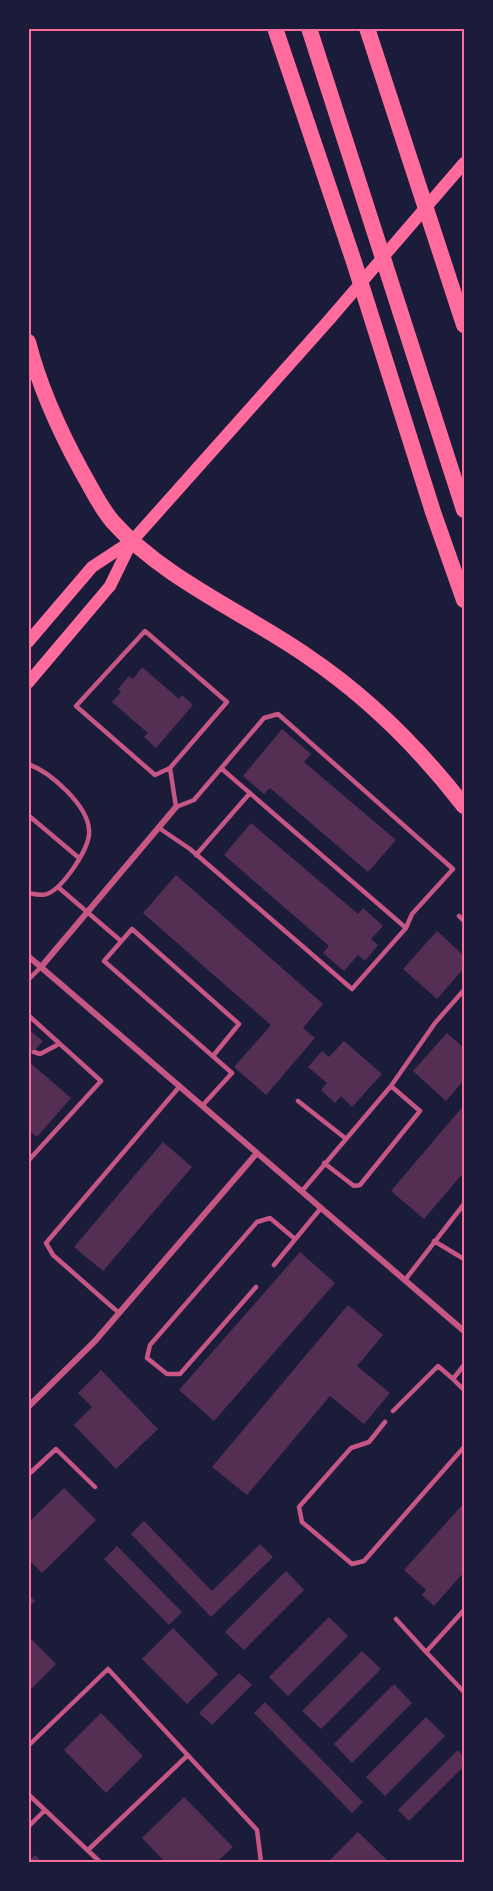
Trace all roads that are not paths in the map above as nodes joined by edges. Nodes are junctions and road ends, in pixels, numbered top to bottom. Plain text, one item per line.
1 (275, 28) edge
2 (309, 28) edge
3 (367, 28) edge
4 (465, 163) edge
5 (465, 325) edge
6 (28, 342) edge
7 (465, 510) edge
8 (133, 540) junction
9 (465, 600) edge
10 (28, 642) edge
11 (28, 682) edge
12 (28, 764) edge
13 (170, 768) junction
14 (222, 769) junction
15 (250, 793) junction
16 (465, 806) edge
17 (176, 807) junction
18 (28, 815) edge
19 (159, 828) junction
20 (196, 855) junction
21 (79, 858) junction
22 (58, 887) junction
23 (28, 893) edge
24 (88, 912) junction
25 (459, 916) dead end
26 (465, 921) edge
27 (406, 928) junction
28 (121, 941) junction
29 (28, 956) edge
30 (41, 967) junction
31 (28, 980) edge
32 (465, 990) edge
33 (28, 1015) edge
34 (59, 1044) junction
35 (34, 1052) dead end
36 (213, 1056) junction
37 (180, 1086) junction
38 (391, 1086) junction
39 (298, 1101) dead end
40 (202, 1106) junction
41 (345, 1138) junction
42 (257, 1153) junction
43 (28, 1161) edge
44 (324, 1163) junction
45 (302, 1191) junction
46 (465, 1204) edge
47 (321, 1208) junction
48 (295, 1239) junction
49 (434, 1241) junction
50 (465, 1259) edge
51 (273, 1265) dead end
52 (405, 1280) junction
53 (256, 1287) dead end
54 (119, 1313) junction
55 (465, 1331) edge
56 (465, 1365) edge
57 (453, 1379) junction
58 (465, 1390) edge
59 (28, 1407) edge
60 (393, 1411) dead end
61 (385, 1422) dead end
62 (465, 1447) edge
63 (28, 1475) edge
64 (95, 1487) dead end
65 (465, 1610) edge
66 (396, 1619) dead end
67 (426, 1652) junction
68 (465, 1692) edge
69 (28, 1746) edge
70 (188, 1755) junction
71 (28, 1794) edge
72 (45, 1810) junction
73 (28, 1827) edge
74 (88, 1851) junction
75 (100, 1863) edge
76 (261, 1863) edge

1 - 9 highway
2 - 7 highway
3 - 5 highway
4 - 8 main road
6 - 8 highway
8 - 10 main road
8 - 11 main road
8 - 16 highway
12 - 21 lane
13 - 13 lane
13 - 17 lane
14 - 15 lane
14 - 17 lane
14 - 27 lane
15 - 20 lane
15 - 27 lane
17 - 19 street
18 - 21 lane
19 - 20 lane
19 - 24 street
20 - 27 lane
21 - 22 lane
22 - 23 lane
22 - 24 lane
24 - 28 lane
24 - 30 street
25 - 26 lane
28 - 36 lane
28 - 36 lane
29 - 30 street
30 - 31 lane
30 - 37 street
32 - 38 lane
33 - 34 lane
34 - 35 lane
34 - 43 lane
36 - 40 lane
37 - 40 street
37 - 54 lane
38 - 41 lane
38 - 44 lane
39 - 41 lane
40 - 42 street
41 - 44 lane
42 - 45 street
42 - 54 street
44 - 45 lane
45 - 47 street
46 - 49 lane
47 - 48 lane
47 - 52 street
48 - 51 lane
48 - 53 lane
49 - 50 lane
49 - 52 lane
52 - 55 street
54 - 59 street
56 - 57 lane
57 - 58 lane
57 - 60 lane
61 - 62 lane
63 - 64 lane
65 - 67 lane
66 - 67 lane
67 - 68 lane
69 - 70 lane
70 - 74 lane
70 - 76 lane
71 - 72 lane
72 - 73 lane
72 - 74 lane
74 - 75 lane

